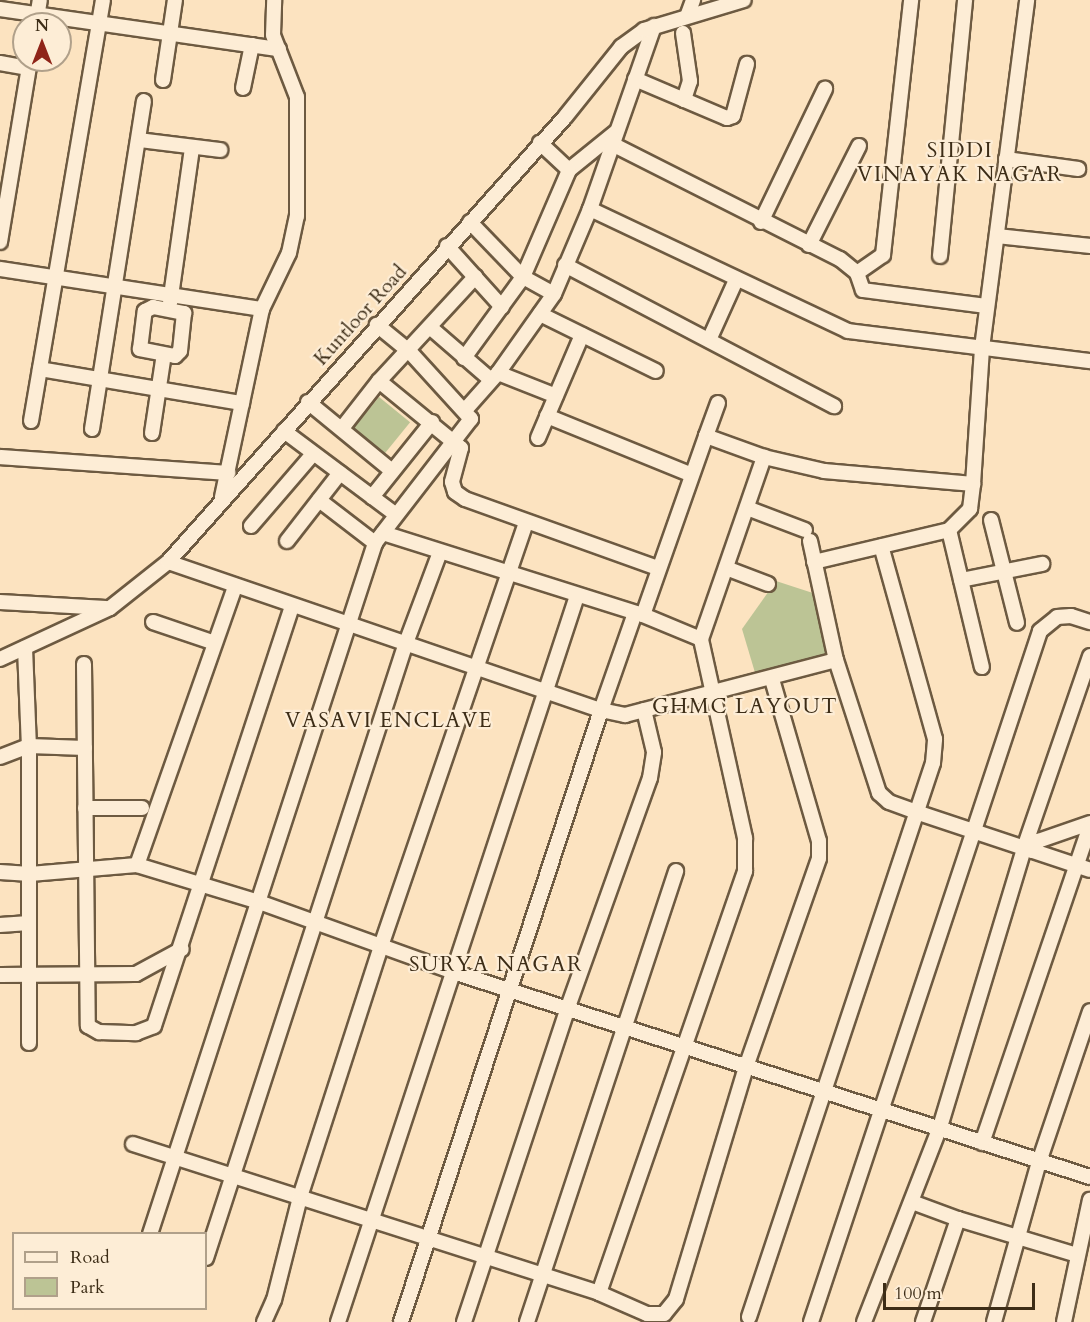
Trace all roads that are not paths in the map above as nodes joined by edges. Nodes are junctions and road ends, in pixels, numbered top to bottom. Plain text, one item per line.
1 (103, 0) edge
2 (175, 0) edge
3 (274, 0) edge
4 (693, 0) edge
5 (744, 0) edge
6 (911, 0) edge
7 (965, 0) edge
8 (1027, 0) edge
9 (724, 3) edge
10 (0, 9) edge
11 (28, 12) edge
12 (688, 15) junction
13 (72, 19) edge
14 (98, 23) junction
15 (654, 26) junction
16 (170, 33) junction
17 (683, 33) dead end
18 (252, 45) junction
19 (279, 49) junction
20 (747, 64) dead end
21 (28, 72) edge
22 (635, 79) junction
23 (163, 80) dead end
24 (243, 88) dead end
25 (825, 89) dead end
26 (684, 100) junction
27 (144, 101) dead end
28 (614, 138) junction
29 (139, 140) junction
30 (540, 143) junction
31 (859, 146) dead end
32 (192, 148) junction
33 (220, 150) dead end
34 (1006, 159) junction
35 (1078, 169) dead end
36 (569, 170) junction
37 (590, 209) junction
38 (470, 222) junction
39 (761, 222) junction
40 (997, 236) junction
41 (0, 242) edge
42 (809, 245) junction
43 (447, 246) junction
44 (1090, 246) edge
45 (940, 256) dead end
46 (565, 265) junction
47 (0, 269) edge
48 (857, 273) junction
49 (475, 277) junction
50 (523, 277) junction
51 (56, 278) junction
52 (736, 280) junction
53 (112, 286) junction
54 (554, 294) junction
55 (170, 302) junction
56 (987, 306) junction
57 (502, 307) junction
58 (262, 309) junction
59 (540, 314) junction
60 (377, 325) junction
61 (431, 328) junction
62 (582, 335) junction
63 (709, 340) junction
64 (982, 348) junction
65 (410, 352) junction
66 (464, 358) junction
67 (163, 360) dead end
68 (1090, 361) edge
69 (40, 369) junction
70 (656, 371) dead end
71 (495, 376) junction
72 (99, 378) junction
73 (380, 381) junction
74 (158, 387) junction
75 (556, 396) junction
76 (308, 402) junction
77 (242, 403) junction
78 (718, 403) dead end
79 (834, 406) dead end
80 (466, 409) junction
81 (547, 416) junction
82 (31, 421) dead end
83 (432, 422) junction
84 (343, 428) junction
85 (92, 429) dead end
86 (284, 432) junction
87 (152, 433) dead end
88 (706, 436) junction
89 (538, 438) dead end
90 (454, 441) junction
91 (313, 453) junction
92 (0, 457) edge
93 (764, 457) junction
94 (392, 471) junction
95 (228, 473) junction
96 (340, 473) junction
97 (690, 474) junction
98 (973, 484) junction
99 (372, 497) junction
100 (222, 499) junction
101 (319, 500) junction
102 (747, 508) junction
103 (395, 514) junction
104 (991, 520) dead end
105 (526, 522) junction
106 (251, 526) dead end
107 (949, 530) junction
108 (379, 538) junction
109 (287, 541) dead end
110 (881, 546) junction
111 (440, 552) junction
112 (168, 562) junction
113 (814, 562) junction
114 (1042, 564) dead end
115 (658, 568) junction
116 (726, 568) junction
117 (1004, 572) junction
118 (507, 574) junction
119 (961, 580) junction
120 (768, 584) dead end
121 (235, 586) junction
122 (577, 596) junction
123 (0, 602) edge
124 (292, 606) junction
125 (110, 608) junction
126 (639, 614) junction
127 (153, 622) dead end
128 (1090, 622) edge
129 (1017, 623) dead end
130 (348, 624) junction
131 (701, 639) junction
132 (215, 643) junction
133 (406, 643) junction
134 (25, 648) junction
135 (1090, 656) edge
136 (0, 659) edge
137 (836, 660) junction
138 (84, 664) dead end
139 (475, 667) junction
140 (982, 667) dead end
141 (772, 680) junction
142 (545, 692) junction
143 (710, 692) junction
144 (601, 710) junction
145 (644, 710) junction
146 (29, 746) junction
147 (85, 748) junction
148 (0, 757) edge
149 (85, 808) junction
150 (142, 808) dead end
151 (916, 812) junction
152 (1090, 824) edge
153 (973, 831) junction
154 (1028, 849) junction
155 (137, 865) junction
156 (1083, 868) edge
157 (86, 869) junction
158 (676, 871) dead end
159 (0, 872) edge
160 (30, 874) junction
161 (200, 884) junction
162 (259, 902) junction
163 (29, 923) junction
164 (0, 925) edge
165 (314, 925) junction
166 (381, 946) junction
167 (182, 949) junction
168 (453, 972) junction
169 (30, 974) junction
170 (0, 975) edge
171 (89, 975) junction
172 (509, 989) junction
173 (568, 1007) junction
174 (1090, 1011) edge
175 (624, 1027) junction
176 (29, 1043) dead end
177 (683, 1047) junction
178 (746, 1067) junction
179 (823, 1093) junction
180 (880, 1112) junction
181 (940, 1127) junction
182 (982, 1143) junction
183 (133, 1144) dead end
184 (175, 1157) junction
185 (1038, 1162) junction
186 (234, 1176) junction
187 (1090, 1177) edge
188 (300, 1197) junction
189 (1090, 1200) edge
190 (912, 1202) junction
191 (958, 1219) junction
192 (372, 1220) junction
193 (150, 1232) edge
194 (1020, 1236) junction
195 (428, 1238) junction
196 (207, 1255) edge
197 (1077, 1255) junction
198 (488, 1257) junction
199 (542, 1275) junction
200 (599, 1293) junction
201 (749, 1317) dead end
202 (264, 1322) edge
203 (338, 1322) edge
204 (401, 1322) edge
205 (464, 1322) edge
206 (527, 1322) edge
207 (811, 1322) edge
208 (864, 1322) edge
209 (922, 1322) edge
210 (994, 1322) edge
211 (1064, 1322) edge

1 - 14 street
2 - 16 street
3 - 19 street
4 - 12 street
5 - 9 street, Kuntloor Road
6 - 48 street
7 - 45 street
8 - 34 street
9 - 12 street, Kuntloor Road
10 - 11 street
12 - 15 street, Kuntloor Road
13 - 14 street
14 - 16 street
14 - 51 street
15 - 22 street
15 - 30 street, Kuntloor Road
16 - 18 street
16 - 23 street
17 - 26 street
18 - 19 street
18 - 24 street
19 - 58 street
20 - 26 street
21 - 41 street
22 - 26 street
22 - 28 street
25 - 39 street
27 - 29 street
28 - 36 street
28 - 37 street
28 - 39 street
29 - 32 street
29 - 53 street
30 - 36 street
30 - 38 street, Kuntloor Road
31 - 42 street
32 - 33 street
32 - 55 street
34 - 35 street
34 - 40 street
36 - 50 street
37 - 46 street
37 - 52 street
38 - 43 street, Kuntloor Road
38 - 50 street
39 - 42 street
40 - 44 street
40 - 56 street
42 - 48 street
43 - 49 street
43 - 60 street, Kuntloor Road
46 - 54 street
46 - 63 street
47 - 51 street
48 - 56 street
49 - 57 street
49 - 61 street
50 - 54 street
50 - 57 street
51 - 53 street
51 - 69 street
52 - 63 street
52 - 64 street
53 - 55 street
53 - 72 street
54 - 59 street
55 - 58 street
56 - 64 street
57 - 66 street
58 - 77 street
59 - 62 street
59 - 71 street
60 - 65 street
60 - 76 street, Kuntloor Road
61 - 65 street
61 - 66 street
62 - 70 street
62 - 75 street
63 - 79 street
64 - 68 street
64 - 98 street
65 - 73 street
65 - 80 street
66 - 71 street
67 - 74 street
69 - 72 street
69 - 82 street
71 - 75 street
71 - 80 street
72 - 74 street
72 - 85 street
73 - 83 street
73 - 84 street
74 - 77 street
74 - 87 street
75 - 81 street
76 - 84 street
76 - 86 street, Kuntloor Road
77 - 95 street
78 - 88 street
80 - 90 street
81 - 89 street
81 - 97 street
83 - 90 street
83 - 94 street
84 - 94 street
86 - 91 street
86 - 100 street, Kuntloor Road
88 - 93 street
88 - 97 street
90 - 103 street
90 - 105 street
91 - 96 street
91 - 106 street
92 - 95 street
93 - 98 street
93 - 102 street
94 - 99 street
95 - 100 street
96 - 99 street
96 - 101 street
97 - 115 street
98 - 107 street
99 - 103 street
100 - 112 street, Kuntloor Road
101 - 108 street
101 - 109 street
102 - 113 street
102 - 116 street
103 - 108 street
104 - 117 street
105 - 115 street
105 - 118 street
107 - 110 street
107 - 119 street
108 - 111 street
108 - 130 street
110 - 113 street
110 - 151 street
111 - 118 street
111 - 133 street
112 - 121 street
112 - 125 street, Kuntloor Road
113 - 137 street
114 - 117 street
115 - 126 street
116 - 120 street
116 - 131 street
117 - 119 street
117 - 129 street
118 - 122 street
118 - 139 street
119 - 140 street
121 - 124 street
121 - 132 street
122 - 126 street
122 - 142 street
123 - 125 street
124 - 130 street
124 - 161 street
125 - 134 street, Kuntloor Road
126 - 131 street
126 - 144 street
127 - 132 street
128 - 153 street
130 - 133 street
130 - 162 street
131 - 143 street
132 - 155 street
133 - 139 street
133 - 165 street
134 - 136 street, Kuntloor Road
134 - 146 street
135 - 154 street
137 - 141 street
137 - 151 street
138 - 147 street
139 - 142 street
139 - 166 street
141 - 143 street
141 - 178 street
142 - 144 street
142 - 168 street
143 - 145 street
143 - 177 street
144 - 145 street
144 - 172 street
145 - 173 street
146 - 147 street
146 - 148 street
146 - 160 street
147 - 149 street
149 - 150 street
149 - 157 street
151 - 153 street
151 - 179 street
152 - 154 street
152 - 156 street
153 - 154 street
153 - 180 street
154 - 156 street
154 - 181 street
155 - 157 street
155 - 161 street
156 - 182 street
157 - 160 street
157 - 171 street
158 - 175 street
159 - 160 street
160 - 163 street
161 - 162 street
161 - 167 street
162 - 165 street
162 - 184 street
163 - 164 street
163 - 169 street
165 - 166 street
165 - 186 street
166 - 168 street
166 - 188 street
167 - 171 street
167 - 171 street
168 - 172 street
168 - 192 street
169 - 170 street
169 - 171 street
169 - 176 street
172 - 173 street
172 - 195 street
173 - 175 street
173 - 198 street
174 - 185 street
175 - 177 street
175 - 199 street
177 - 178 street
177 - 200 street
178 - 179 street
178 - 200 street
179 - 180 street
179 - 201 street
180 - 181 street
180 - 207 street
181 - 182 street
181 - 190 street
182 - 185 street
183 - 184 street
184 - 186 street
184 - 193 street
185 - 187 street
185 - 194 street
186 - 188 street
186 - 196 street
188 - 192 street
188 - 202 street
189 - 197 street
190 - 191 street
190 - 208 street
191 - 194 street
191 - 209 street
192 - 195 street
192 - 203 street
194 - 197 street
194 - 210 street
195 - 198 street
195 - 204 street
197 - 211 street
198 - 199 street
198 - 205 street
199 - 200 street
199 - 206 street

